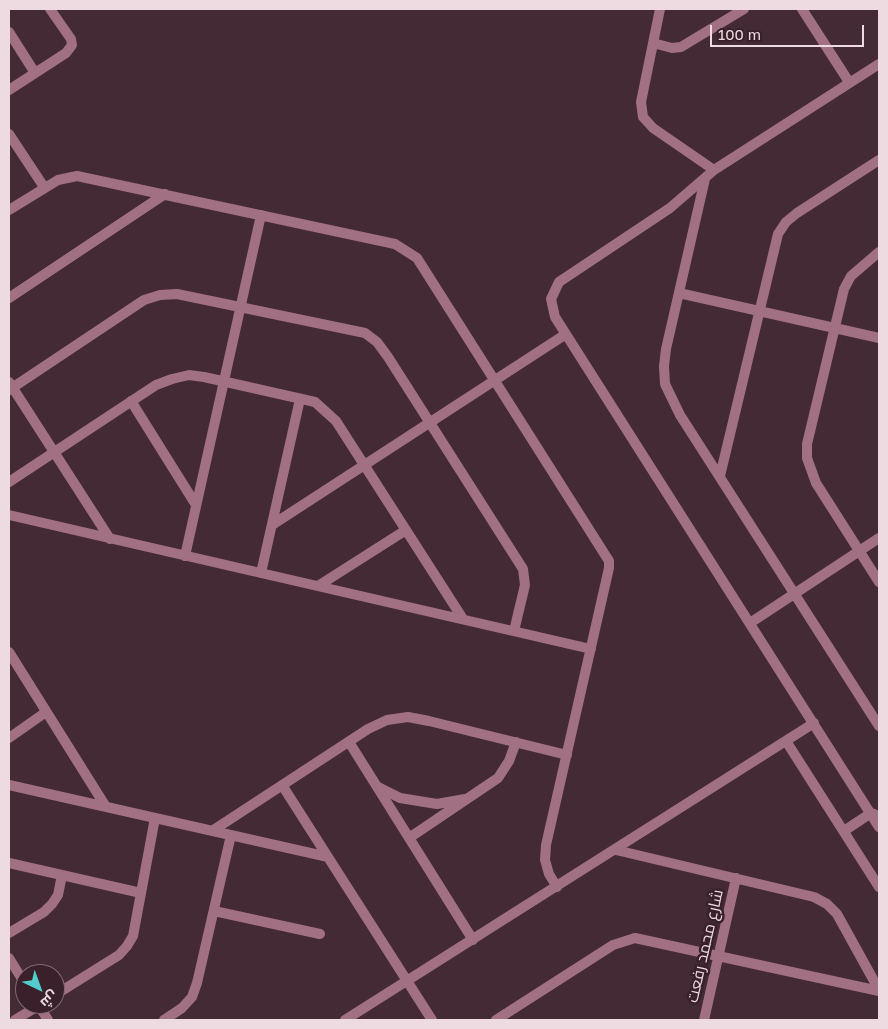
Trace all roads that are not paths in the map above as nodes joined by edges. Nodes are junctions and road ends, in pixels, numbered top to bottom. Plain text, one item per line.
1 (50, 9) edge
2 (660, 9) edge
3 (744, 9) edge
4 (802, 9) edge
5 (9, 32) edge
6 (653, 43) junction
7 (879, 64) edge
8 (35, 73) junction
9 (849, 82) junction
10 (9, 90) edge
11 (9, 134) edge
12 (879, 160) edge
13 (714, 170) junction
14 (705, 179) junction
15 (44, 187) junction
16 (165, 194) junction
17 (9, 210) edge
18 (261, 215) junction
19 (879, 252) edge
20 (679, 293) junction
21 (9, 298) edge
22 (240, 306) junction
23 (759, 312) junction
24 (834, 328) junction
25 (566, 334) junction
26 (879, 338) edge
27 (495, 380) junction
28 (224, 382) junction
29 (10, 386) edge
30 (300, 399) junction
31 (131, 401) junction
32 (430, 422) junction
33 (54, 452) junction
34 (364, 465) junction
35 (720, 476) junction
36 (9, 482) edge
37 (196, 505) junction
38 (9, 516) edge
39 (272, 525) junction
40 (406, 530) junction
41 (879, 538) edge
42 (110, 539) junction
43 (860, 551) junction
44 (185, 556) junction
45 (261, 573) junction
46 (879, 582) edge
47 (318, 586) junction
48 (795, 594) junction
49 (463, 619) junction
50 (750, 623) junction
51 (514, 631) junction
52 (591, 649) junction
53 (9, 652) edge
54 (46, 712) junction
55 (814, 723) junction
56 (879, 726) edge
57 (9, 738) edge
58 (786, 741) junction
59 (349, 742) junction
60 (516, 742) junction
61 (567, 755) junction
62 (9, 785) edge
63 (282, 785) junction
64 (377, 787) junction
65 (470, 798) junction
66 (106, 807) junction
67 (875, 814) edge
68 (155, 818) junction
69 (879, 827) edge
70 (212, 831) junction
71 (844, 832) junction
72 (231, 835) junction
73 (409, 838) junction
74 (616, 850) junction
75 (328, 857) junction
76 (9, 863) edge
77 (62, 875) junction
78 (736, 878) junction
79 (879, 887) edge
80 (557, 888) junction
81 (141, 892) junction
82 (214, 911) junction
83 (9, 933) edge
84 (320, 934) dead end
85 (473, 940) junction
86 (719, 955) junction
87 (407, 981) junction
88 (65, 989) edge
89 (879, 991) edge
90 (164, 1020) edge
91 (344, 1020) edge
92 (432, 1020) edge
93 (496, 1020) edge
94 (704, 1020) edge

1 - 8 street
2 - 6 street
3 - 6 street
4 - 9 street
5 - 8 street
6 - 13 street
7 - 9 street
8 - 10 street
9 - 13 street
11 - 15 street
12 - 23 street
13 - 14 street
14 - 20 street
14 - 25 street
15 - 16 street
15 - 17 street
16 - 18 street
16 - 21 street
18 - 22 street
18 - 27 street
19 - 24 street
20 - 23 street
20 - 35 street
22 - 28 street
22 - 29 street
22 - 32 street
23 - 24 street
23 - 35 street
24 - 26 street
24 - 43 street
25 - 27 street
25 - 50 street
27 - 32 street
27 - 52 street
28 - 30 street
28 - 31 street
28 - 37 street
29 - 33 street
30 - 34 street
30 - 39 street
31 - 33 street
31 - 37 street
32 - 34 street
32 - 51 street
33 - 36 street
33 - 42 street
34 - 39 street
34 - 40 street
35 - 48 street
37 - 44 street
38 - 42 street
39 - 45 street
40 - 47 street
40 - 49 street
41 - 43 street
42 - 44 street
43 - 46 street
43 - 48 street
44 - 45 street
45 - 47 street
47 - 49 street
48 - 50 street
48 - 56 street
49 - 51 street
50 - 55 street
51 - 52 street
52 - 61 street
53 - 54 street
54 - 57 street
54 - 66 street
55 - 58 street
55 - 67 street
58 - 71 street
58 - 74 street
59 - 60 street
59 - 63 street
59 - 64 street
60 - 61 street
60 - 65 street
61 - 80 street
62 - 66 street
63 - 70 street
63 - 75 street
64 - 65 street
64 - 73 street
65 - 73 street
66 - 68 street
67 - 69 street
67 - 71 street
68 - 70 street
68 - 81 street
70 - 72 street
71 - 79 street
72 - 75 street
72 - 82 street
73 - 85 street
74 - 78 street
74 - 80 street
75 - 87 street
76 - 77 street
77 - 81 street
77 - 83 street
78 - 86 street, شارع محمد رفعت
78 - 89 street
80 - 85 street
81 - 88 street
82 - 84 street
82 - 90 street
85 - 87 street
86 - 89 street
86 - 93 street
86 - 94 street, شارع محمد رفعت
87 - 91 street
87 - 92 street

